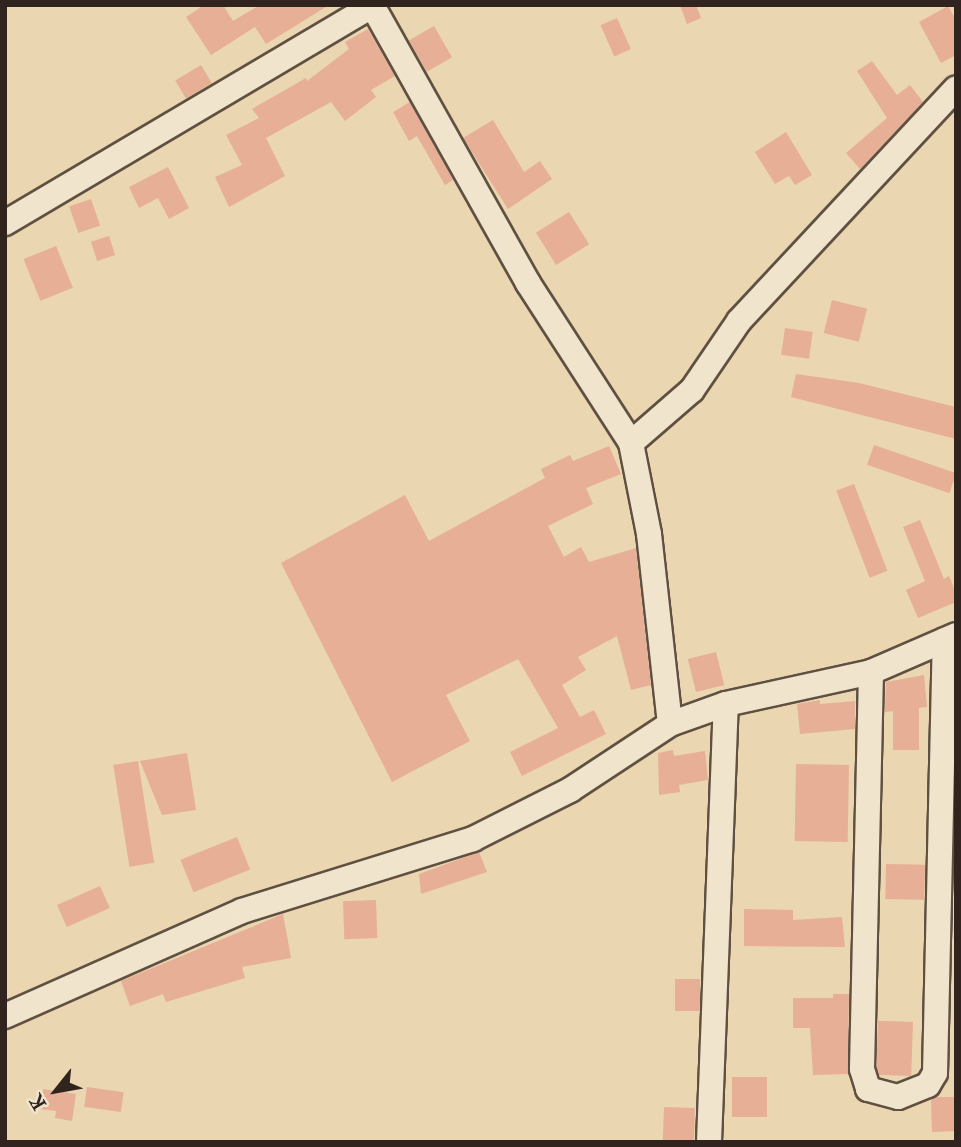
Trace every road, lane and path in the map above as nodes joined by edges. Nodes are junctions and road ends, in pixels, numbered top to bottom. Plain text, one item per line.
1 (372, 5) edge
2 (956, 88) edge
3 (5, 223) edge
4 (631, 443) junction
5 (951, 638) edge
6 (871, 672) junction
7 (726, 704) junction
8 (670, 724) junction
9 (5, 1016) edge
10 (709, 1142) edge

1 - 3 street
1 - 4 street
2 - 4 street
4 - 8 street
5 - 6 street
5 - 6 street
6 - 7 street
7 - 8 street
7 - 10 street
8 - 9 street

